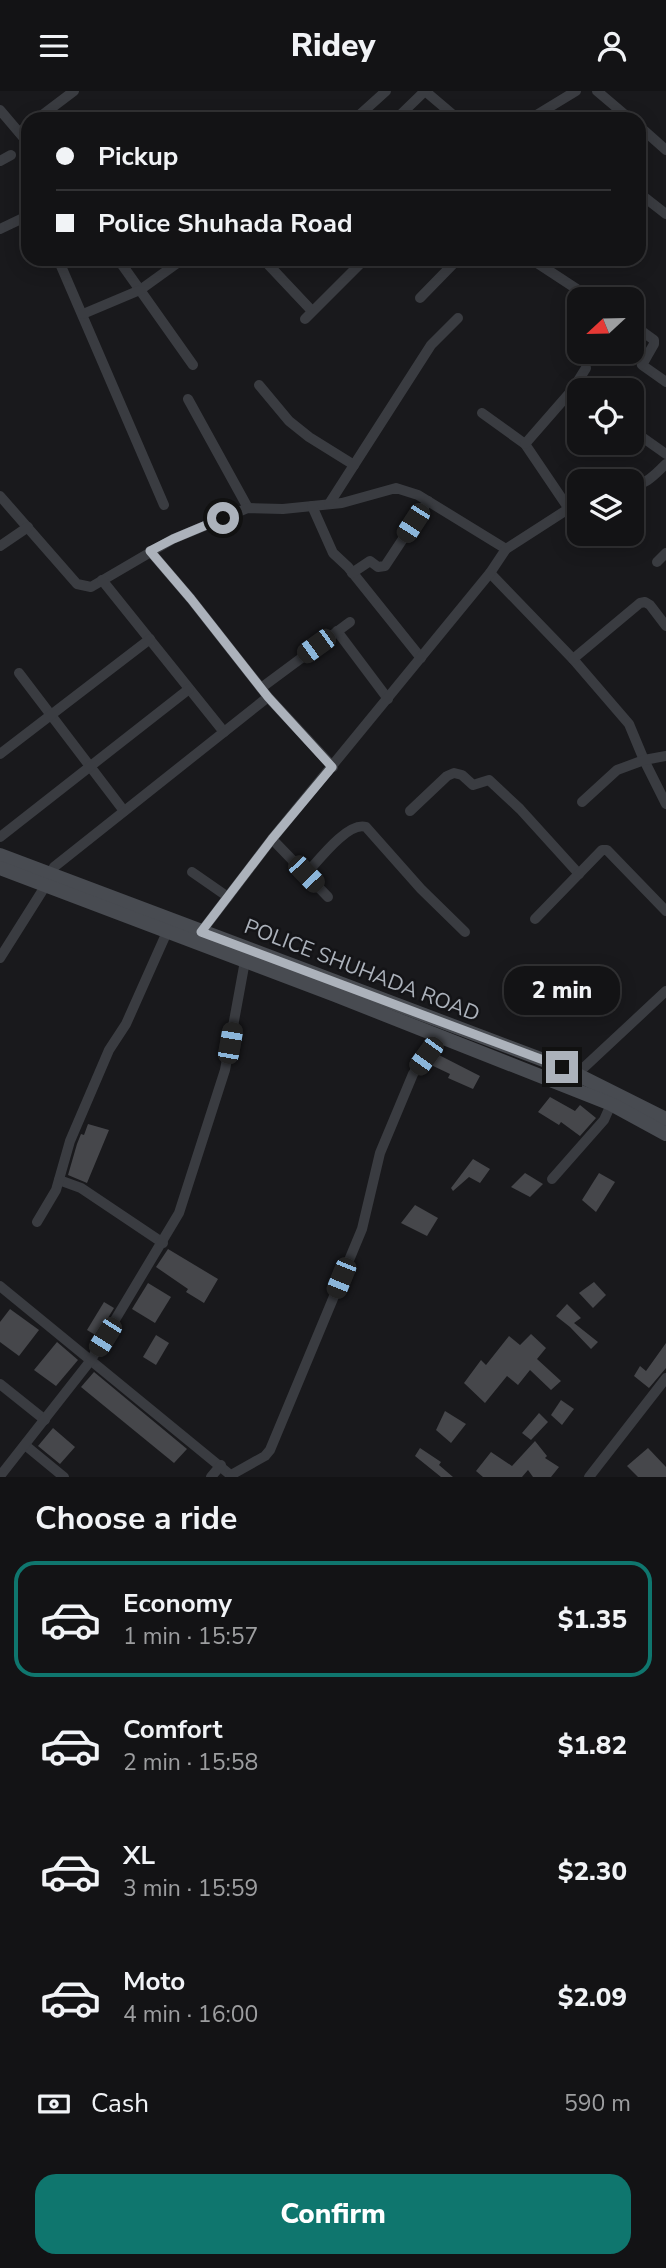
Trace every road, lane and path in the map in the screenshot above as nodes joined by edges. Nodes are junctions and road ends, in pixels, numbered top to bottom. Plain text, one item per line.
1 (74, 91) edge
2 (386, 91) edge
3 (425, 91) edge
4 (576, 91) edge
5 (597, 91) edge
6 (0, 110) edge
7 (46, 112) edge
8 (363, 112) edge
9 (403, 112) edge
10 (450, 112) edge
11 (545, 112) edge
12 (622, 112) edge
13 (21, 127) edge
14 (646, 132) edge
15 (666, 149) edge
16 (11, 155) dead end
17 (0, 161) edge
18 (646, 198) edge
19 (666, 214) edge
20 (21, 219) edge
21 (0, 229) edge
22 (61, 266) edge
23 (123, 266) edge
24 (173, 266) edge
25 (269, 266) edge
26 (358, 266) edge
27 (451, 266) edge
28 (542, 266) edge
29 (574, 287) edge
30 (139, 290) junction
31 (420, 298) dead end
32 (83, 314) junction
33 (458, 318) dead end
34 (644, 333) edge
35 (644, 362) edge
36 (643, 364) edge
37 (193, 365) dead end
38 (586, 368) dead end
39 (582, 378) edge
40 (666, 382) edge
41 (260, 386) dead end
42 (188, 399) dead end
43 (567, 400) edge
44 (482, 413) dead end
45 (644, 438) edge
46 (524, 444) junction
47 (666, 454) edge
48 (666, 464) edge
49 (354, 465) junction
50 (644, 482) edge
51 (0, 496) edge
52 (428, 501) junction
53 (329, 504) junction
54 (164, 505) dead end
55 (313, 506) junction
56 (567, 506) edge
57 (248, 507) junction
58 (567, 510) edge
59 (28, 527) junction
60 (0, 546) edge
61 (506, 549) junction
62 (150, 551) junction
63 (666, 554) edge
64 (657, 562) dead end
65 (352, 573) junction
66 (490, 573) junction
67 (102, 580) junction
68 (350, 622) dead end
69 (665, 622) edge
70 (337, 631) junction
71 (150, 639) junction
72 (421, 658) junction
73 (573, 659) junction
74 (19, 673) dead end
75 (261, 688) junction
76 (189, 689) junction
77 (268, 697) junction
78 (388, 699) junction
79 (51, 714) junction
80 (223, 732) junction
81 (0, 754) edge
82 (666, 756) edge
83 (644, 761) junction
84 (90, 766) junction
85 (332, 767) junction
86 (582, 802) dead end
87 (666, 804) edge
88 (124, 811) junction
89 (410, 811) dead end
90 (0, 837) edge
91 (272, 839) junction
92 (0, 855) edge
93 (0, 868) edge
94 (192, 872) dead end
95 (306, 874) junction
96 (579, 874) junction
97 (48, 880) junction
98 (66, 887) junction
99 (228, 897) junction
100 (328, 897) dead end
101 (666, 911) edge
102 (535, 919) dead end
103 (167, 932) junction
104 (201, 932) junction
105 (465, 932) dead end
106 (0, 958) edge
107 (245, 961) junction
108 (337, 989) junction
109 (666, 991) edge
110 (440, 1037) junction
111 (577, 1074) junction
112 (614, 1098) junction
113 (666, 1119) edge
114 (666, 1134) edge
115 (552, 1179) dead end
116 (59, 1180) junction
117 (37, 1222) dead end
118 (163, 1243) junction
119 (0, 1286) edge
120 (91, 1360) junction
121 (666, 1378) edge
122 (0, 1384) edge
123 (45, 1420) junction
124 (25, 1445) junction
125 (221, 1465) junction
126 (0, 1476) edge
127 (232, 1476) edge
128 (64, 1477) edge
129 (211, 1477) edge
130 (589, 1477) edge

1 - 7 street
2 - 8 street
3 - 9 street
3 - 10 street
4 - 11 street
5 - 12 street
6 - 13 street
14 - 15 street
16 - 17 street
18 - 19 street
20 - 21 street
22 - 32 street
23 - 30 street
24 - 30 street
25 - 26 street
27 - 31 street
28 - 29 street
30 - 32 street
30 - 37 street
32 - 54 street
33 - 49 street
34 - 35 street
36 - 40 street
38 - 39 street
41 - 49 street
42 - 57 street
43 - 46 street
44 - 46 street
45 - 47 street
46 - 56 street
48 - 50 street
49 - 53 street
51 - 59 street
52 - 53 street
52 - 61 street
52 - 65 street
53 - 55 street
55 - 57 street
55 - 65 street
57 - 62 street
58 - 61 street
59 - 60 street
59 - 67 street
61 - 66 street
62 - 67 street
62 - 75 street
63 - 64 street
65 - 72 street
66 - 72 street
66 - 73 street
67 - 71 street
68 - 70 street
69 - 73 street
70 - 75 street
70 - 78 street
71 - 76 street
71 - 79 street
72 - 78 street
73 - 83 street
74 - 79 street
75 - 77 street
76 - 80 street
76 - 84 street
77 - 80 street
77 - 85 street
78 - 85 street
79 - 81 street
79 - 84 street
80 - 88 street
82 - 83 street
83 - 86 street
83 - 87 street
84 - 88 street
84 - 90 street
85 - 91 street
88 - 97 street
89 - 96 street
91 - 95 street
91 - 99 street
92 - 97 main road, POLICE SHUHADA ROAD
93 - 97 main road, POLICE SHUHADA ROAD
94 - 99 street
95 - 100 street
95 - 105 street
96 - 101 street
96 - 102 street
97 - 98 main road, POLICE SHUHADA ROAD
97 - 106 street
98 - 103 main road, POLICE SHUHADA ROAD
98 - 104 main road, POLICE SHUHADA ROAD
99 - 104 street
103 - 107 main road, POLICE SHUHADA ROAD
103 - 116 street
104 - 108 main road, POLICE SHUHADA ROAD
107 - 108 main road, POLICE SHUHADA ROAD
107 - 118 street
108 - 110 main road, POLICE SHUHADA ROAD
108 - 111 main road, POLICE SHUHADA ROAD
109 - 111 street
110 - 112 main road, POLICE SHUHADA ROAD
110 - 127 street
111 - 112 main road, POLICE SHUHADA ROAD
112 - 113 main road, POLICE SHUHADA ROAD
112 - 114 main road, POLICE SHUHADA ROAD
112 - 115 street
116 - 117 street
116 - 118 street
118 - 120 street
119 - 120 street
120 - 123 street
120 - 125 street
121 - 130 street
122 - 123 street
123 - 124 street
124 - 126 street
124 - 128 street
125 - 127 street
125 - 129 street

